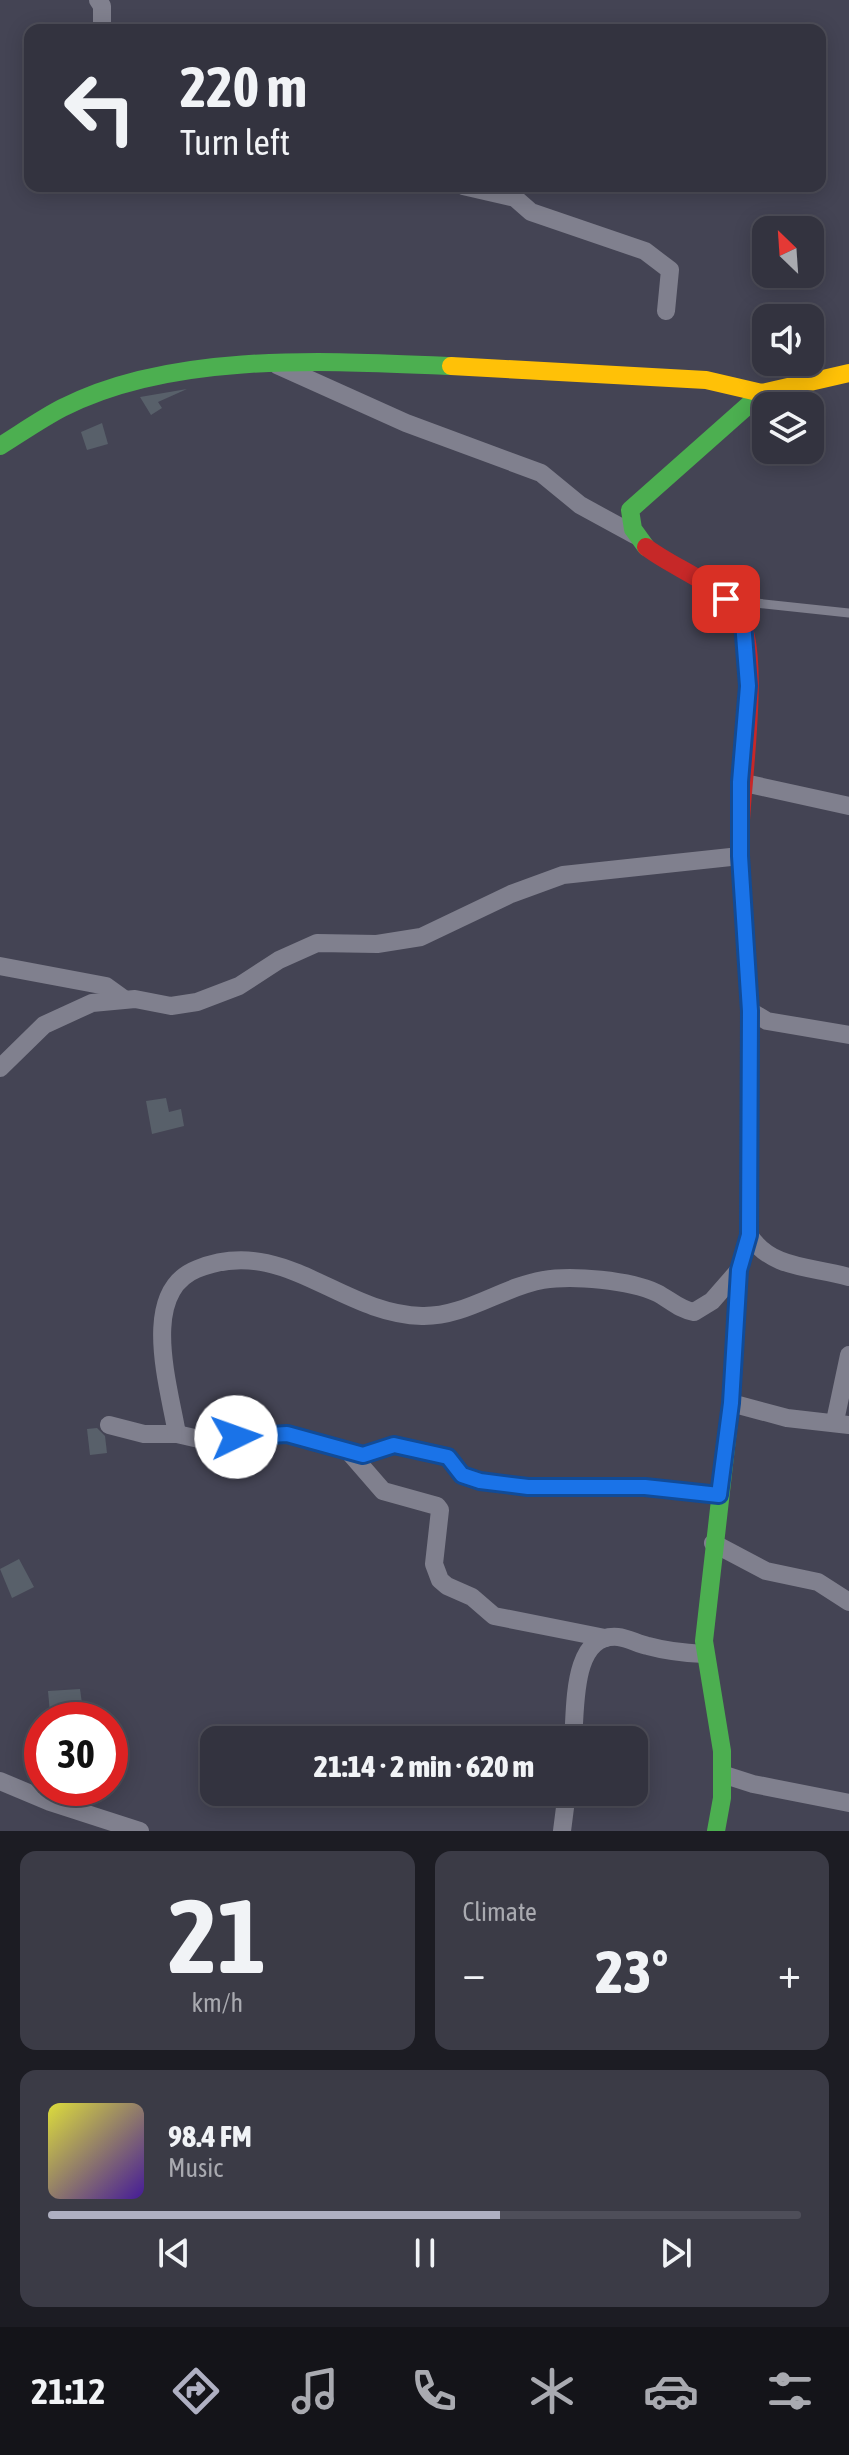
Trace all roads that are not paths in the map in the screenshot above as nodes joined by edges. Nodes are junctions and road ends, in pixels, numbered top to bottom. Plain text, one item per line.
1 (98, 0) edge
2 (102, 24) edge
3 (489, 192) edge
4 (666, 311) dead end
5 (275, 364) junction
6 (849, 373) edge
7 (758, 392) edge
8 (766, 392) edge
9 (752, 402) edge
10 (0, 446) edge
11 (635, 535) junction
12 (726, 599) junction
13 (849, 613) edge
14 (740, 782) junction
15 (849, 806) edge
16 (740, 856) junction
17 (0, 966) edge
18 (124, 999) junction
19 (750, 1011) junction
20 (849, 1035) edge
21 (0, 1068) edge
22 (749, 1235) junction
23 (739, 1270) junction
24 (849, 1277) edge
25 (849, 1355) edge
26 (731, 1403) junction
27 (842, 1423) edge
28 (109, 1425) dead end
29 (177, 1434) junction
30 (350, 1453) junction
31 (719, 1495) junction
32 (713, 1543) junction
33 (849, 1602) edge
34 (605, 1638) junction
35 (704, 1654) junction
36 (575, 1726) edge
37 (725, 1775) junction
38 (0, 1781) edge
39 (849, 1803) edge
40 (565, 1806) edge
41 (140, 1831) edge
42 (562, 1831) edge
43 (716, 1831) edge

1 - 2 street
3 - 4 street
5 - 7 street
5 - 10 street
5 - 11 street
6 - 8 street
9 - 11 street
11 - 12 street
12 - 13 lane
12 - 14 street
14 - 15 street
14 - 16 street
16 - 18 street
16 - 19 street
17 - 18 street
18 - 21 street
19 - 20 street
19 - 22 street
22 - 23 street
22 - 24 street
23 - 26 street
23 - 29 street
25 - 27 street
26 - 27 street
26 - 31 street
28 - 29 street
29 - 30 street
30 - 31 street
30 - 34 street
31 - 32 street
32 - 33 street
32 - 35 street
34 - 35 street
34 - 36 street
35 - 37 street
37 - 39 street
37 - 43 street
38 - 41 street
40 - 42 street

